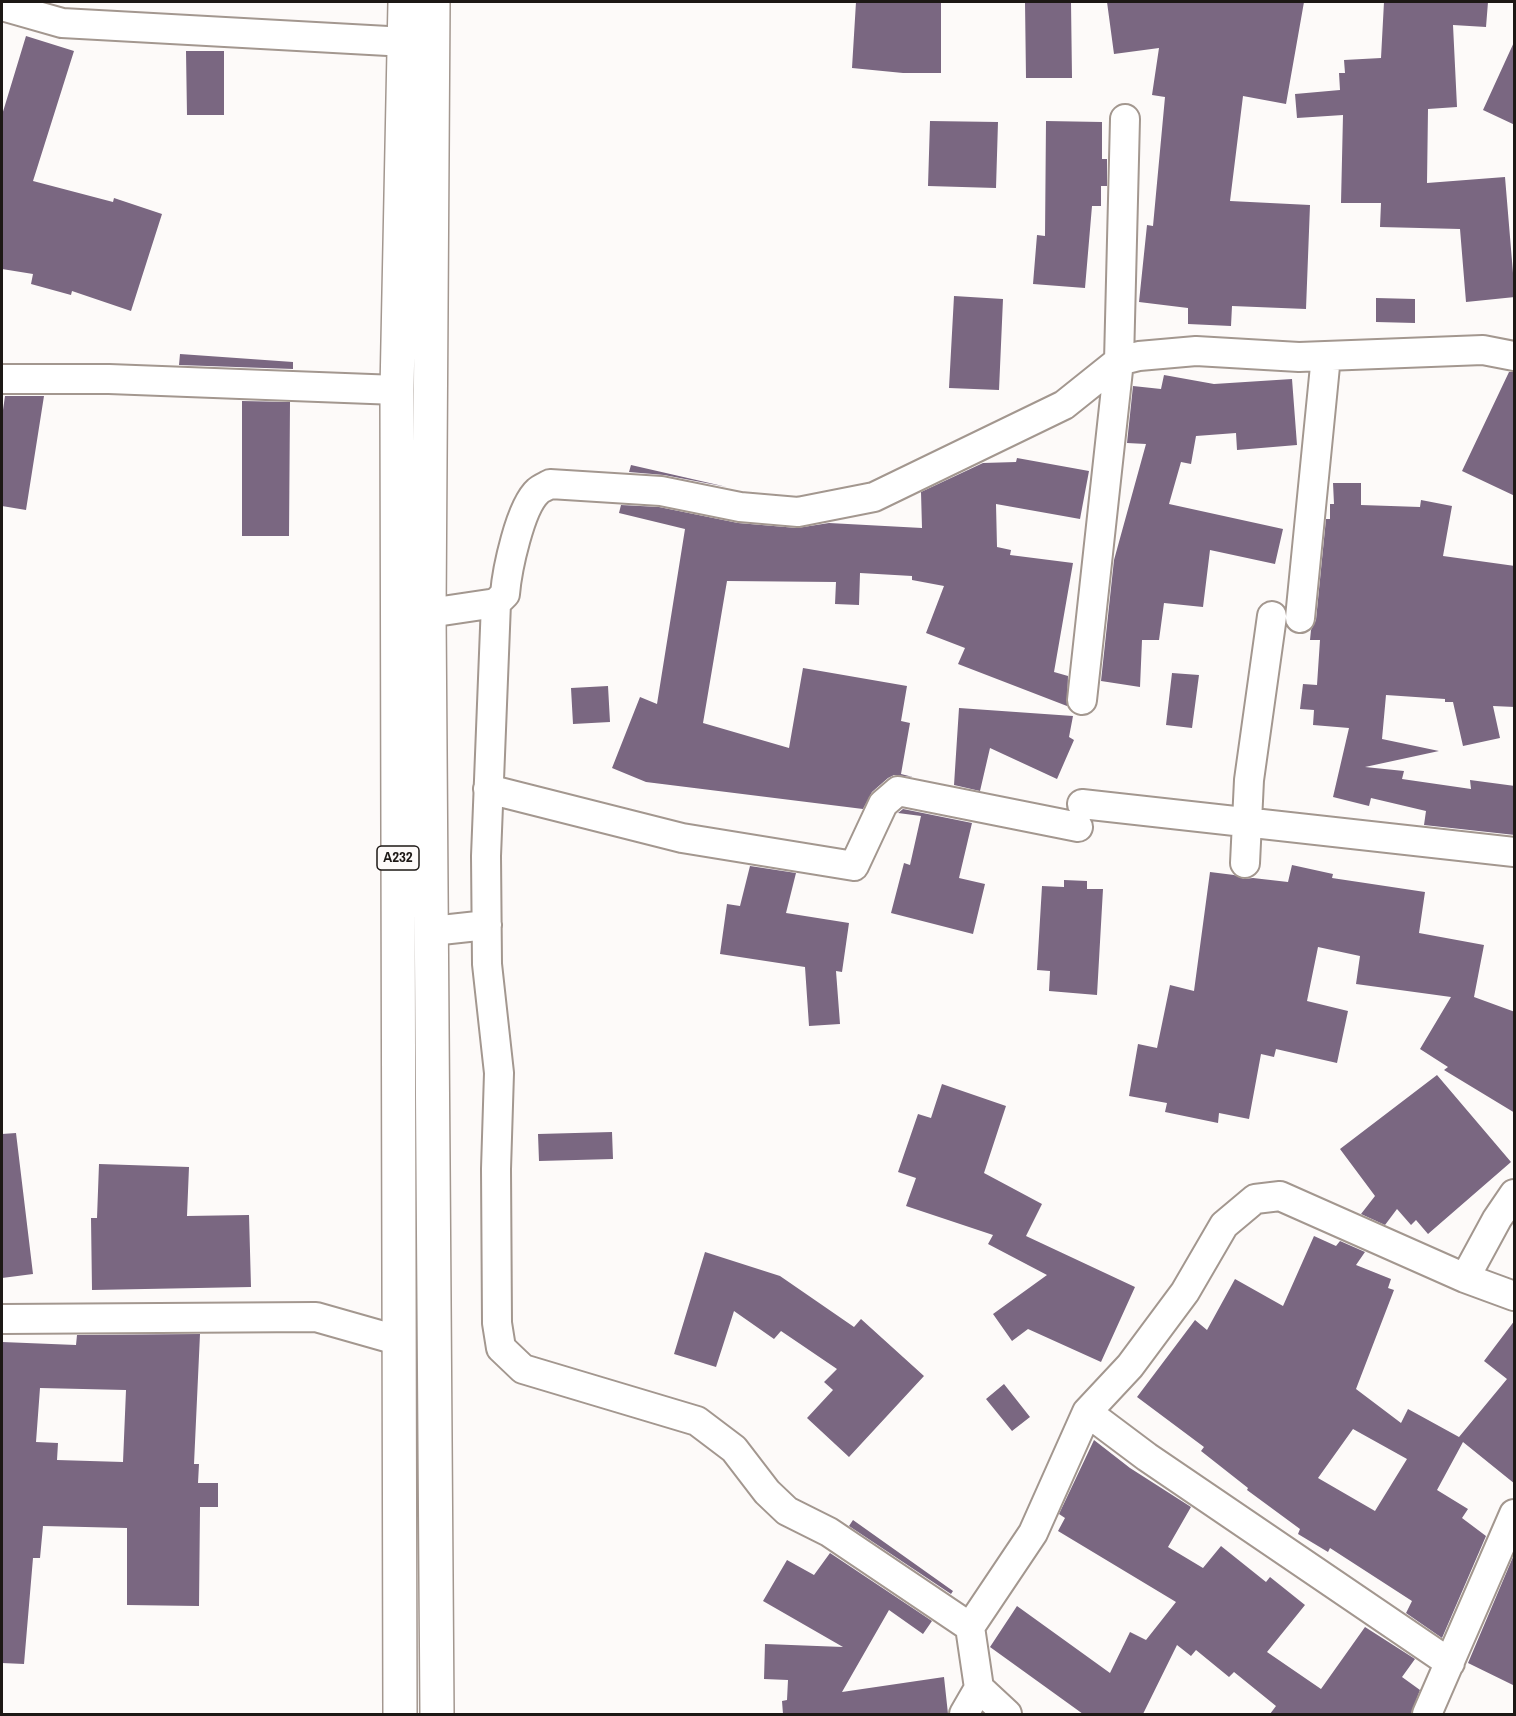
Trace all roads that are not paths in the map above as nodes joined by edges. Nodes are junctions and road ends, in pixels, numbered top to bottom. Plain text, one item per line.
1 (405, 2) edge
2 (433, 2) edge
3 (2, 6) edge
4 (406, 42) junction
5 (1125, 119) dead end
6 (1326, 356) junction
7 (1515, 356) edge
8 (1119, 361) junction
9 (2, 379) edge
10 (397, 390) junction
11 (496, 603) junction
12 (429, 613) junction
13 (1272, 616) dead end
14 (1300, 618) dead end
15 (1082, 700) dead end
16 (398, 763) junction
17 (431, 765) junction
18 (488, 789) junction
19 (1246, 822) junction
20 (1515, 852) edge
21 (1245, 863) dead end
22 (487, 925) junction
23 (432, 931) junction
24 (1515, 1194) edge
25 (1465, 1278) junction
26 (1515, 1296) edge
27 (2, 1319) edge
28 (397, 1340) junction
29 (1087, 1412) junction
30 (1515, 1514) edge
31 (970, 1627) junction
32 (1450, 1663) junction
33 (979, 1688) junction
34 (399, 1714) edge
35 (437, 1714) edge
36 (964, 1714) edge
37 (1007, 1714) edge
38 (1427, 1714) edge

1 - 4 highway, A232
2 - 12 highway, A232
3 - 4 street
4 - 10 highway, A232
5 - 8 street
6 - 7 street
6 - 8 street
6 - 14 street
8 - 11 street
8 - 15 street
9 - 10 street
10 - 16 highway, A232
11 - 12 street
11 - 18 street
12 - 17 highway, A232
13 - 19 street
16 - 17 highway
16 - 28 highway, A232
17 - 23 highway, A232
18 - 19 street
18 - 22 street
19 - 20 street
19 - 21 street
22 - 23 street
22 - 31 street
23 - 35 highway, A232
24 - 25 street
25 - 26 street
25 - 29 street
27 - 28 street
28 - 34 highway, A232
29 - 31 street
29 - 32 street
30 - 32 street
31 - 33 street
32 - 38 street
33 - 36 street
33 - 37 street

